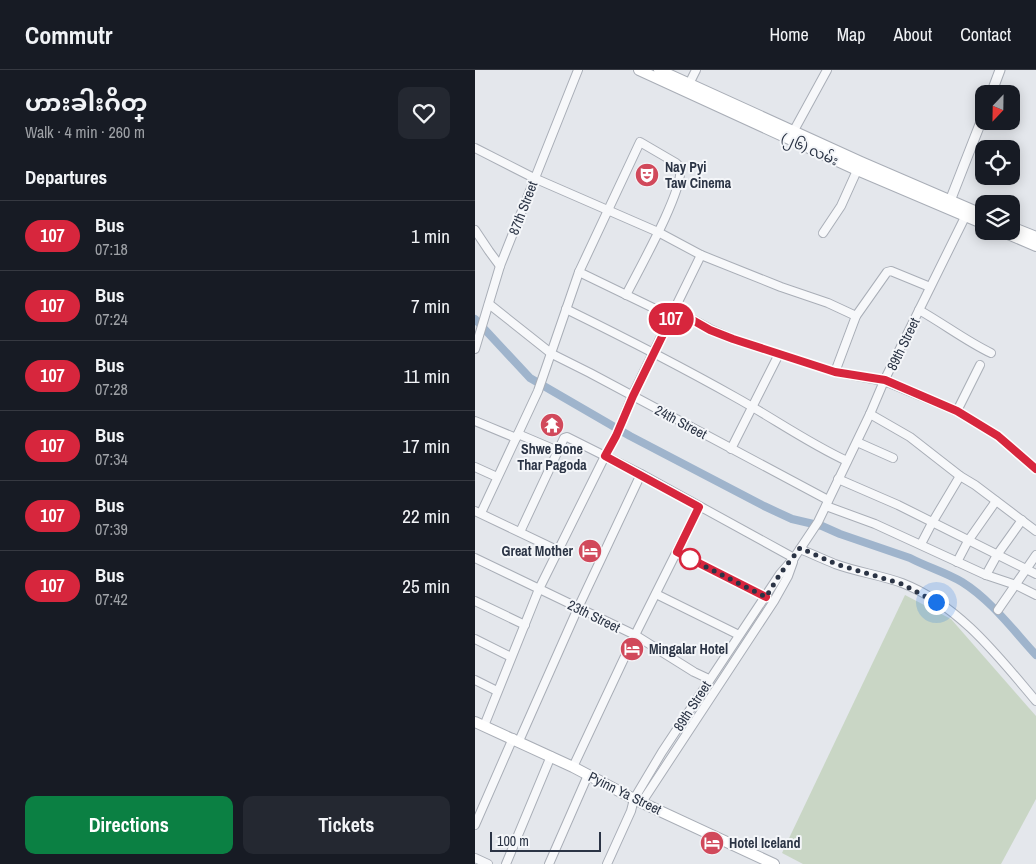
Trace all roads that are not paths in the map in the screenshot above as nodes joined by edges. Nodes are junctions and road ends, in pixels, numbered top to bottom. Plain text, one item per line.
1 (578, 70) edge
2 (639, 70) edge
3 (659, 70) edge
4 (696, 70) edge
5 (827, 70) edge
6 (1000, 70) edge
7 (689, 84) junction
8 (994, 85) edge
9 (978, 130) edge
10 (792, 136) junction
11 (475, 148) edge
12 (859, 166) junction
13 (534, 178) junction
14 (948, 204) junction
15 (608, 211) junction
16 (968, 213) junction
17 (975, 214) edge
18 (975, 218) edge
19 (475, 230) edge
20 (1020, 230) edge
21 (658, 232) junction
22 (823, 233) dead end
23 (1036, 237) edge
24 (1020, 239) edge
25 (1036, 246) edge
26 (701, 255) junction
27 (501, 266) junction
28 (579, 272) junction
29 (930, 288) junction
30 (626, 294) junction
31 (489, 304) junction
32 (566, 309) junction
33 (919, 310) junction
34 (673, 314) junction
35 (857, 316) junction
36 (475, 349) edge
37 (654, 353) junction
38 (991, 353) dead end
39 (552, 354) junction
40 (779, 354) junction
41 (980, 365) dead end
42 (835, 372) junction
43 (885, 380) junction
44 (633, 396) junction
45 (753, 408) junction
46 (957, 411) junction
47 (870, 414) junction
48 (475, 421) edge
49 (517, 436) junction
50 (857, 442) junction
51 (731, 449) junction
52 (558, 452) junction
53 (605, 456) junction
54 (893, 458) dead end
55 (847, 461) junction
56 (475, 467) edge
57 (1036, 469) edge
58 (641, 474) junction
59 (961, 476) junction
60 (497, 477) junction
61 (838, 480) junction
62 (997, 501) junction
63 (827, 503) junction
64 (699, 507) junction
65 (478, 512) edge
66 (1022, 520) junction
67 (931, 523) junction
68 (1036, 531) edge
69 (520, 532) junction
70 (968, 541) junction
71 (921, 544) junction
72 (800, 548) junction
73 (559, 551) junction
74 (677, 552) junction
75 (997, 555) junction
76 (1036, 555) edge
77 (475, 558) edge
78 (794, 558) junction
79 (957, 562) junction
80 (1027, 568) junction
81 (1036, 574) edge
82 (986, 575) junction
83 (1016, 585) junction
84 (539, 589) junction
85 (656, 594) junction
86 (1036, 595) edge
87 (766, 597) junction
88 (475, 602) edge
89 (578, 608) junction
90 (998, 610) dead end
91 (525, 625) junction
92 (739, 635) junction
93 (635, 636) junction
94 (475, 640) edge
95 (511, 657) junction
96 (709, 679) junction
97 (475, 680) edge
98 (497, 691) junction
99 (1036, 701) edge
100 (479, 724) edge
101 (676, 730) junction
102 (685, 735) junction
103 (516, 740) junction
104 (551, 756) junction
105 (573, 767) junction
106 (588, 775) junction
107 (638, 800) junction
108 (475, 826) edge
109 (475, 858) edge
110 (485, 864) edge
111 (506, 864) edge
112 (549, 864) edge
113 (607, 864) edge
114 (774, 864) edge

1 - 13 street, 87th Street
2 - 10 main road, (၂၆) လမ်း
3 - 7 main road, (၂၆) လမ်း
4 - 7 street
5 - 10 street
6 - 8 street
7 - 10 main road, (၂၆) လမ်း
9 - 14 street
10 - 12 main road, (၂၆) လမ်း
11 - 13 street
12 - 14 main road, (၂၆) လမ်း
12 - 22 street
13 - 15 street
13 - 27 street, 87th Street
14 - 16 main road, (၂၆) လမ်း
15 - 21 street
15 - 21 street
15 - 28 street
16 - 17 main road, (၂၆) လမ်း
16 - 18 main road, (၂၆) လမ်း
16 - 29 street, 89th Street
19 - 27 street
20 - 23 main road
21 - 26 street
21 - 30 street
24 - 25 main road
26 - 34 street
26 - 35 street
27 - 31 street, 87th Street
28 - 30 street
28 - 32 street
29 - 33 street, 89th Street
29 - 35 street
30 - 34 street
31 - 36 street, 87th Street
31 - 39 street, 24th Street
32 - 37 street
32 - 39 street
33 - 38 street
33 - 43 street, 89th Street
34 - 37 street
34 - 40 street
35 - 42 street
37 - 44 street
37 - 45 street
39 - 44 street, 24th Street
39 - 49 street
40 - 42 street
40 - 45 street
41 - 46 street
42 - 43 street
43 - 46 street
43 - 47 street, 89th Street
44 - 51 street, 24th Street
44 - 53 street
45 - 51 street
45 - 55 street
46 - 57 street
47 - 50 street, 89th Street
47 - 59 street
48 - 49 street
49 - 52 street
49 - 60 street
50 - 54 street
50 - 55 street, 89th Street
51 - 63 street, 24th Street
52 - 53 street
52 - 69 street
53 - 58 street
53 - 73 street
55 - 61 street, 89th Street
56 - 60 street
58 - 64 street
58 - 89 street
59 - 62 street
59 - 67 street
60 - 65 street
61 - 63 street, 89th Street
61 - 67 street
62 - 66 street
62 - 70 street
63 - 71 street, 24th Street
63 - 72 street, 89th Street
64 - 74 street
64 - 78 street
65 - 69 street
66 - 68 street
66 - 75 street
67 - 70 street
67 - 71 street
69 - 73 street
70 - 75 street
70 - 79 street
71 - 79 street, 24th Street
72 - 78 street, 89th Street
72 - 99 street
73 - 84 street
74 - 85 street
74 - 87 street
75 - 80 street
75 - 82 street
76 - 80 street
77 - 84 street, 23th Street
78 - 87 street, 89th Street
78 - 102 street, 89th Street
79 - 82 street, 24th Street
80 - 81 street
80 - 83 street
82 - 83 street, 24th Street
83 - 86 street, 24th Street
83 - 90 street
84 - 89 street, 23th Street
84 - 91 street
85 - 92 street
85 - 93 street
87 - 92 street, 89th Street
88 - 91 street
89 - 93 street, 23th Street
89 - 103 street
91 - 95 street
92 - 96 street, 89th Street
93 - 96 street, 23th Street
93 - 105 street
94 - 95 street
95 - 98 street
96 - 101 street, 89th Street
97 - 98 street
98 - 100 street
100 - 103 main road, Pyinn Ya Street
101 - 102 street
101 - 107 street, 89th Street
102 - 107 street, 89th Street
103 - 104 main road, Pyinn Ya Street
103 - 108 street
104 - 105 main road, Pyinn Ya Street
104 - 111 street
105 - 106 main road, Pyinn Ya Street
106 - 107 main road, Pyinn Ya Street
106 - 112 street
107 - 113 street, 89th Street
107 - 114 main road, Pyinn Ya Street
109 - 110 street

